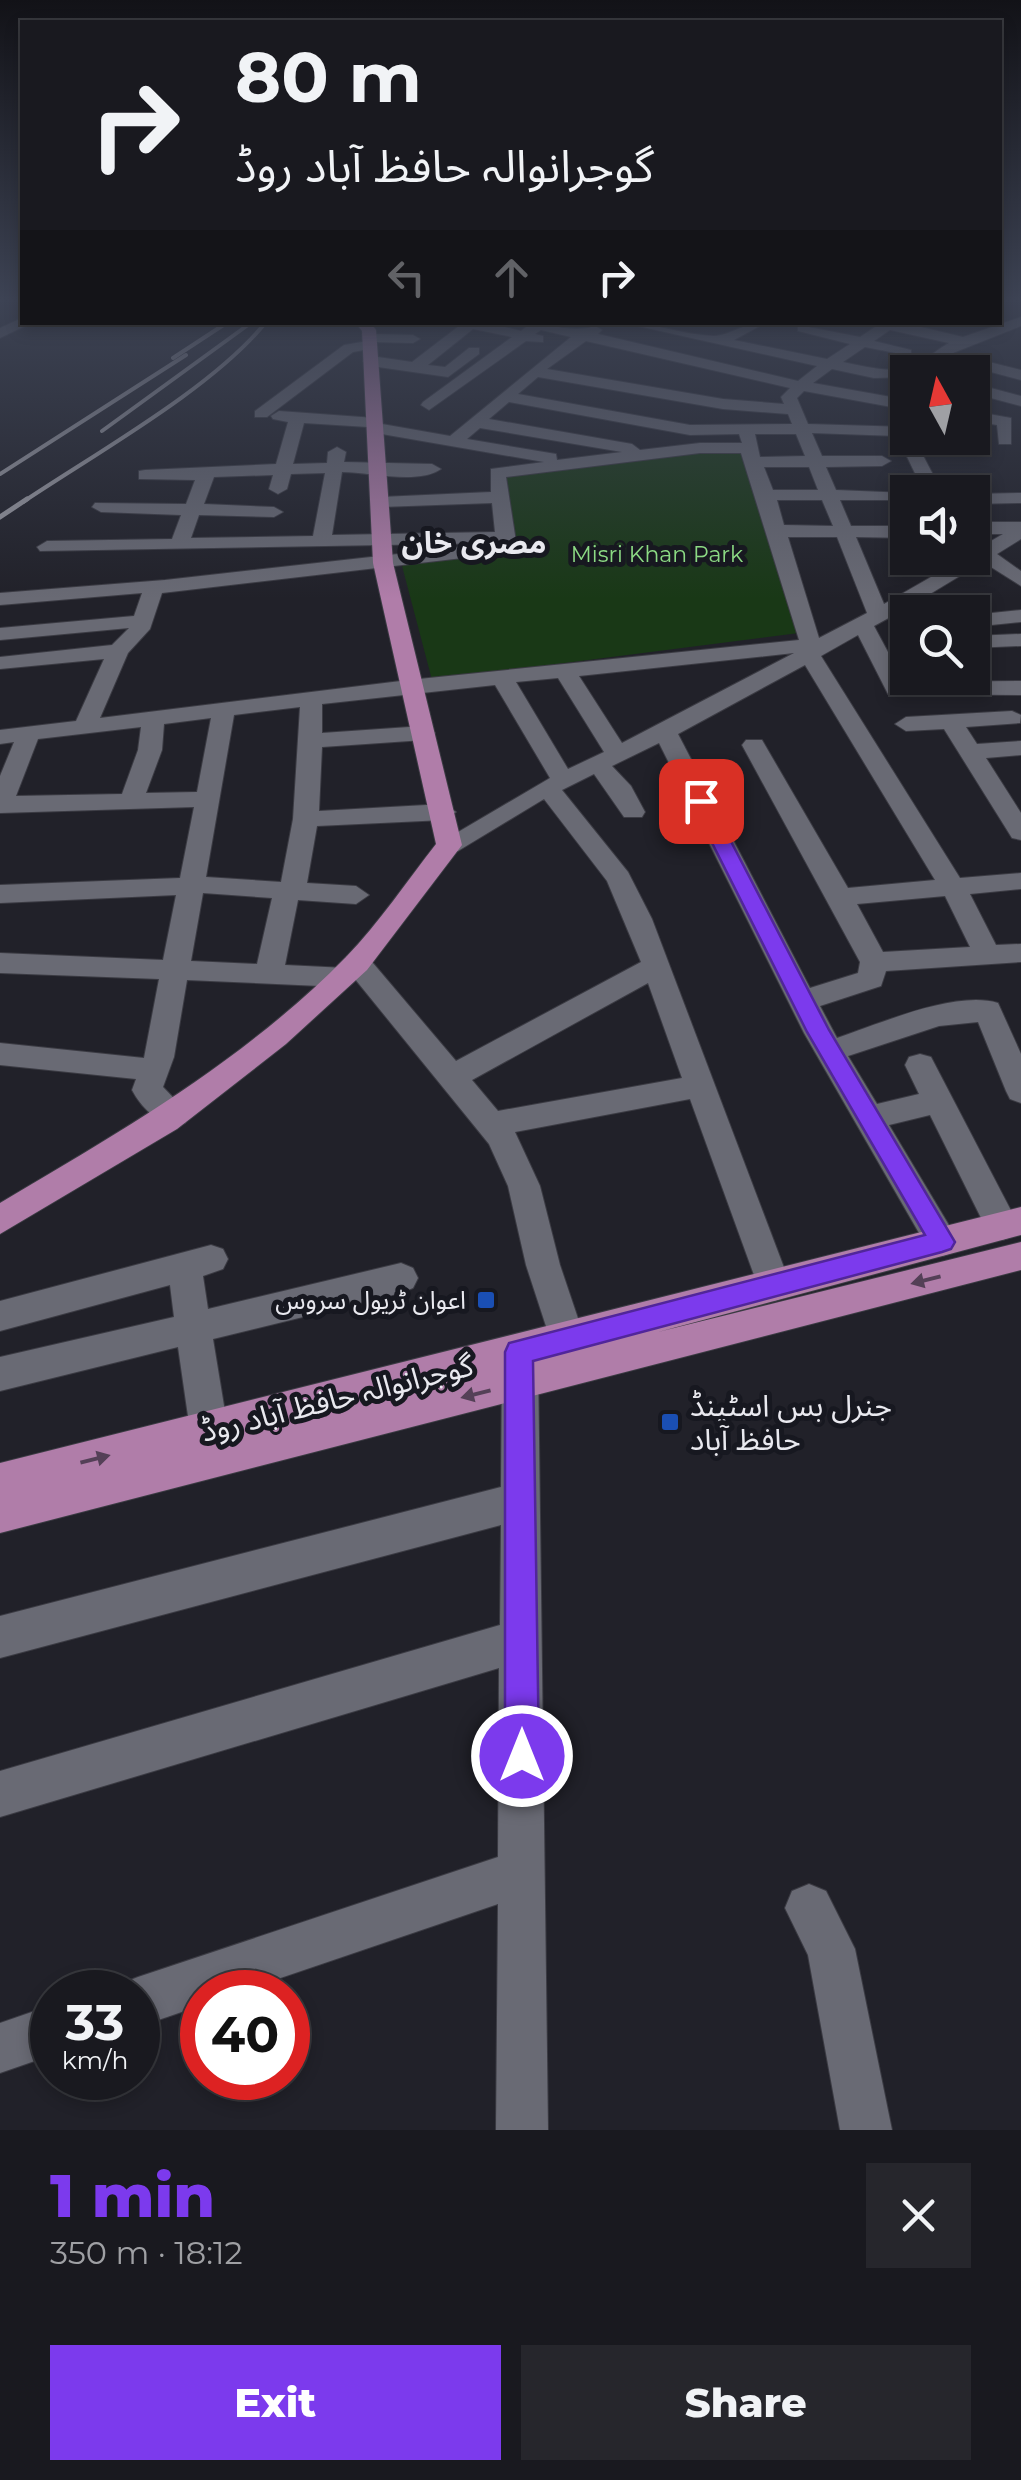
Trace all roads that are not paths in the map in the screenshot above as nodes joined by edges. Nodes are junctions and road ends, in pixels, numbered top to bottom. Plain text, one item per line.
1 (280, 399) edge
2 (373, 399) edge
3 (437, 399) edge
4 (502, 399) edge
5 (520, 399) edge
6 (691, 399) edge
7 (790, 399) edge
8 (448, 408) dead end
9 (794, 410) junction
10 (476, 416) junction
11 (297, 417) junction
12 (990, 418) edge
13 (658, 423) junction
14 (376, 426) junction
15 (866, 428) junction
16 (802, 430) junction
17 (890, 430) edge
18 (1005, 440) edge
19 (454, 441) junction
20 (749, 447) junction
21 (252, 451) dead end
22 (626, 454) junction
23 (816, 461) junction
24 (882, 461) junction
25 (284, 465) junction
26 (586, 465) junction
27 (334, 469) junction
28 (432, 469) dead end
29 (144, 475) dead end
30 (379, 475) junction
31 (890, 476) edge
32 (199, 492) junction
33 (118, 495) dead end
34 (766, 495) junction
35 (829, 495) junction
36 (500, 498) junction
37 (1021, 498) edge
38 (990, 499) edge
39 (890, 500) edge
40 (101, 506) dead end
41 (274, 512) junction
42 (990, 529) edge
43 (844, 530) junction
44 (1021, 530) edge
45 (890, 531) edge
46 (777, 532) junction
47 (506, 537) junction
48 (382, 538) junction
49 (322, 540) junction
50 (269, 541) junction
51 (175, 542) junction
52 (96, 544) junction
53 (48, 546) dead end
54 (990, 550) edge
55 (990, 558) edge
56 (383, 562) junction
57 (259, 575) junction
58 (949, 575) edge
59 (1021, 580) edge
60 (164, 585) junction
61 (82, 592) junction
62 (917, 594) joint
63 (43, 595) junction
64 (0, 599) edge
65 (875, 616) junction
66 (1021, 616) edge
67 (142, 621) junction
68 (890, 621) edge
69 (990, 627) edge
70 (38, 631) junction
71 (0, 634) edge
72 (990, 635) edge
73 (1021, 640) edge
74 (813, 647) junction
75 (118, 650) junction
76 (34, 660) junction
77 (0, 663) edge
78 (890, 668) edge
79 (566, 671) junction
80 (502, 678) junction
81 (990, 686) edge
82 (410, 688) junction
83 (1021, 688) edge
84 (945, 695) edge
85 (311, 700) junction
86 (224, 710) junction
87 (153, 718) junction
88 (1012, 718) dead end
89 (954, 720) junction
90 (906, 724) dead end
91 (84, 726) junction
92 (665, 731) junction
93 (29, 733) junction
94 (424, 733) junction
95 (0, 736) edge
96 (310, 742) junction
97 (754, 745) dead end
98 (1021, 748) edge
99 (970, 752) junction
100 (607, 759) junction
101 (556, 784) junction
102 (206, 800) junction
103 (131, 801) junction
104 (0, 805) edge
105 (444, 812) junction
106 (632, 812) dead end
107 (307, 819) junction
108 (1021, 832) edge
109 (449, 845) junction
110 (1021, 880) edge
111 (189, 886) junction
112 (952, 888) junction
113 (289, 890) junction
114 (0, 894) edge
115 (356, 895) dead end
116 (840, 897) junction
117 (1021, 953) edge
118 (988, 954) junction
119 (874, 962) junction
120 (0, 963) edge
121 (656, 966) junction
122 (174, 970) junction
123 (349, 970) junction
124 (269, 973) junction
125 (802, 1001) junction
126 (829, 1051) junction
127 (0, 1054) edge
128 (920, 1064) dead end
129 (152, 1070) junction
130 (452, 1077) junction
131 (700, 1086) junction
132 (1021, 1092) edge
133 (939, 1101) junction
134 (174, 1115) junction
135 (869, 1118) junction
136 (491, 1124) junction
137 (0, 1220) edge
138 (1015, 1234) edge
139 (942, 1242) junction
140 (402, 1278) dead end
141 (774, 1286) junction
142 (0, 1316) edge
143 (195, 1327) junction
144 (572, 1354) junction
145 (520, 1367) junction
146 (0, 1374) edge
147 (209, 1430) junction
148 (0, 1482) edge
149 (520, 1502) junction
150 (0, 1514) edge
151 (0, 1637) edge
152 (522, 1640) junction
153 (0, 1794) edge
154 (522, 1872) junction
155 (810, 1908) dead end
156 (160, 1995) edge
157 (30, 2038) edge
158 (0, 2048) edge
159 (522, 2130) edge
160 (866, 2130) edge

1 - 11 street
2 - 14 main road
3 - 8 street
4 - 10 street
5 - 13 street
6 - 9 street
7 - 9 street
9 - 16 street
10 - 19 street
10 - 22 street
11 - 14 street
11 - 25 street
12 - 18 street
13 - 20 street
13 - 22 street
14 - 19 street
14 - 30 main road
15 - 16 street
15 - 17 street
15 - 24 street
16 - 20 street
16 - 23 street
19 - 26 street
20 - 22 street
20 - 23 street
20 - 34 street
21 - 25 street
22 - 26 street
23 - 24 street
23 - 35 street
24 - 31 street
25 - 27 street
25 - 27 street
25 - 32 street
25 - 41 street
26 - 36 street
27 - 30 street
27 - 30 street
27 - 49 street
28 - 30 street
29 - 32 street
30 - 36 street
30 - 48 main road
32 - 33 street
32 - 40 street
32 - 41 street
32 - 51 street
34 - 35 street
34 - 46 street
35 - 39 street
35 - 43 street
36 - 47 street
37 - 38 street
41 - 50 street
42 - 44 street
43 - 45 street
43 - 46 street
43 - 65 street
44 - 54 street
46 - 74 street
47 - 48 street
47 - 56 street
48 - 49 street
48 - 56 main road
49 - 50 street
50 - 51 street
50 - 57 street
51 - 52 street
51 - 60 street
52 - 53 street
52 - 61 street
55 - 59 street
56 - 57 street
56 - 82 main road
57 - 60 street
58 - 62 street
60 - 61 street
60 - 67 street
61 - 63 street
62 - 65 street
63 - 64 street
63 - 70 street
65 - 68 street
65 - 74 street
65 - 78 street
66 - 69 street
67 - 70 street
67 - 75 street
70 - 71 street
70 - 76 street
72 - 73 street
74 - 79 street
74 - 92 street
74 - 112 street
75 - 76 street
75 - 91 street
76 - 77 street
79 - 80 street
79 - 100 street
80 - 82 street
80 - 101 street
81 - 83 street
82 - 85 street
82 - 94 main road
84 - 89 street
85 - 86 street
85 - 96 street
86 - 87 street
86 - 102 street
87 - 91 street
87 - 103 street
88 - 89 street
89 - 90 street
89 - 99 street
91 - 93 street
92 - 100 street
92 - 125 street
93 - 95 street
93 - 104 street
94 - 96 street
94 - 105 main road
96 - 107 street
97 - 116 street
98 - 99 street
99 - 108 street
100 - 101 street
100 - 106 street
101 - 109 street
101 - 121 street
102 - 103 street
102 - 111 street
103 - 104 street
105 - 107 street
105 - 109 main road
107 - 113 street
109 - 123 main road
110 - 112 street
111 - 113 street
111 - 114 street
111 - 122 street
112 - 116 street
112 - 118 street
113 - 115 street
113 - 124 street
116 - 119 street
117 - 118 street
118 - 119 street
119 - 125 street
120 - 122 street
121 - 130 street
121 - 131 street
122 - 124 street
122 - 129 street
123 - 124 street
123 - 130 street
123 - 134 main road
125 - 126 street
126 - 132 street
126 - 135 street
127 - 129 street
128 - 133 street
129 - 134 street
130 - 136 street
131 - 136 street
131 - 141 street
133 - 135 street
133 - 138 street
134 - 137 main road
135 - 139 street
136 - 144 street
138 - 139 main road, گوجرانوالہ حافظ آباد روڈ
138 -> 144 main road, گوجرانوالہ حافظ آباد روڈ
139 - 141 main road, گوجرانوالہ حافظ آباد روڈ
140 - 143 street
141 - 144 main road, گوجرانوالہ حافظ آباد روڈ
142 - 143 street
143 - 146 street
143 - 147 street
144 - 145 main road, گوجرانوالہ حافظ آباد روڈ
145 - 147 main road, گوجرانوالہ حافظ آباد روڈ
145 - 149 street
145 -> 150 main road, گوجرانوالہ حافظ آباد روڈ
148 -> 147 main road, گوجرانوالہ حافظ آباد روڈ
149 - 151 street
149 - 152 street
152 - 153 street
152 - 154 street
154 - 156 street
154 - 159 street
155 - 160 street
157 - 158 street

